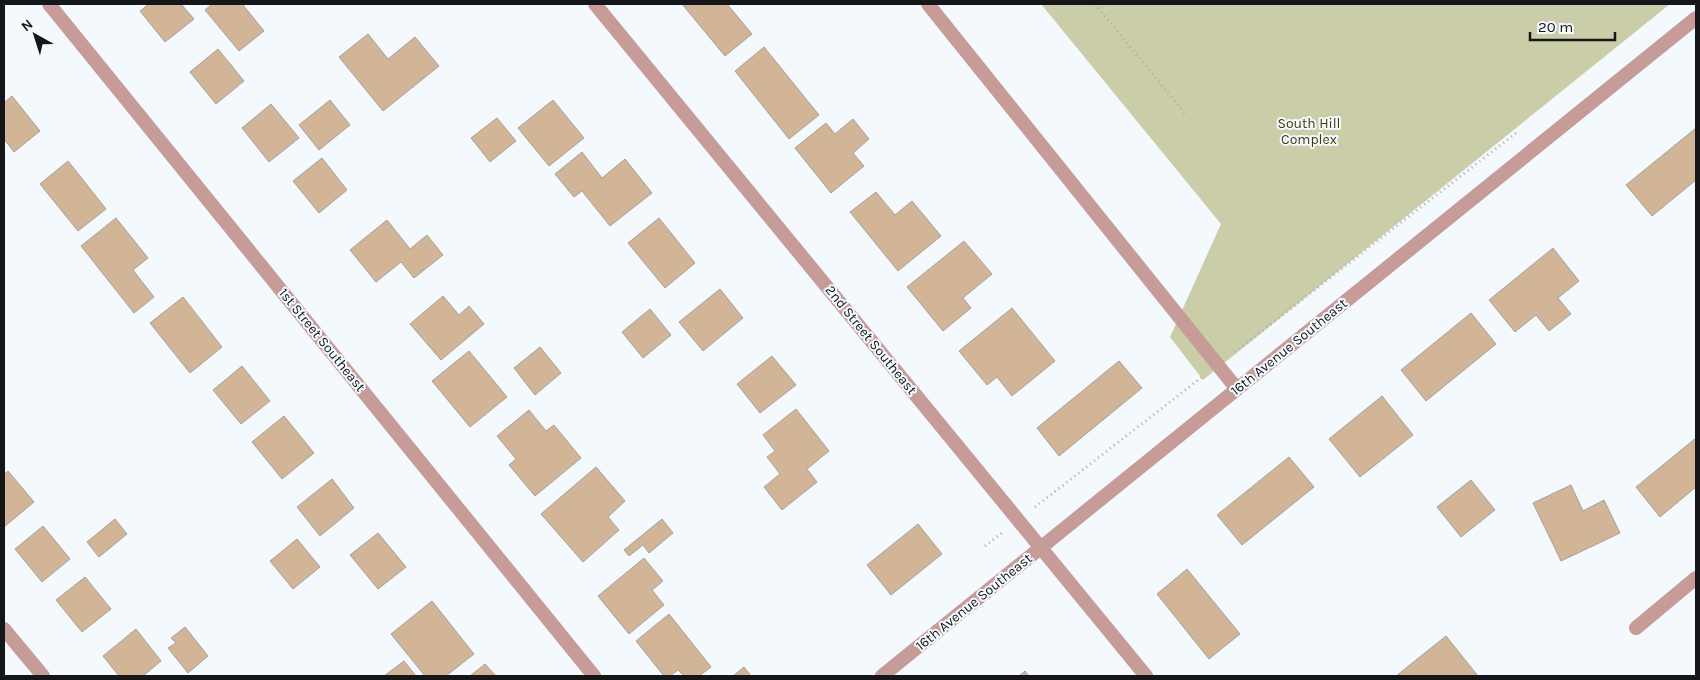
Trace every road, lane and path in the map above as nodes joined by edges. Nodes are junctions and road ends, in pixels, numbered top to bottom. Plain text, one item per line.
1 (50, 4) edge
2 (595, 4) edge
3 (928, 4) edge
4 (1095, 4) edge
5 (1696, 18) edge
6 (1187, 116) dead end
7 (1517, 132) dead end
8 (1218, 365) junction
9 (1237, 389) junction
10 (1019, 520) junction
11 (985, 546) dead end
12 (1042, 547) junction
13 (1696, 578) edge
14 (1636, 628) dead end
15 (4, 629) edge
16 (43, 676) edge
17 (594, 676) edge
18 (882, 676) edge
19 (1146, 676) edge

1 - 17 street, 1st Street Southeast
2 - 10 street, 2nd Street Southeast
3 - 8 street
4 - 6 path
5 - 9 street, 16th Avenue Southeast
7 - 8 path
8 - 9 street
8 - 10 path
9 - 12 street, 16th Avenue Southeast
10 - 11 path
10 - 12 street, 2nd Street Southeast
12 - 18 street, 16th Avenue Southeast
12 - 19 street, 2nd Street Southeast
13 - 14 street
15 - 16 street

